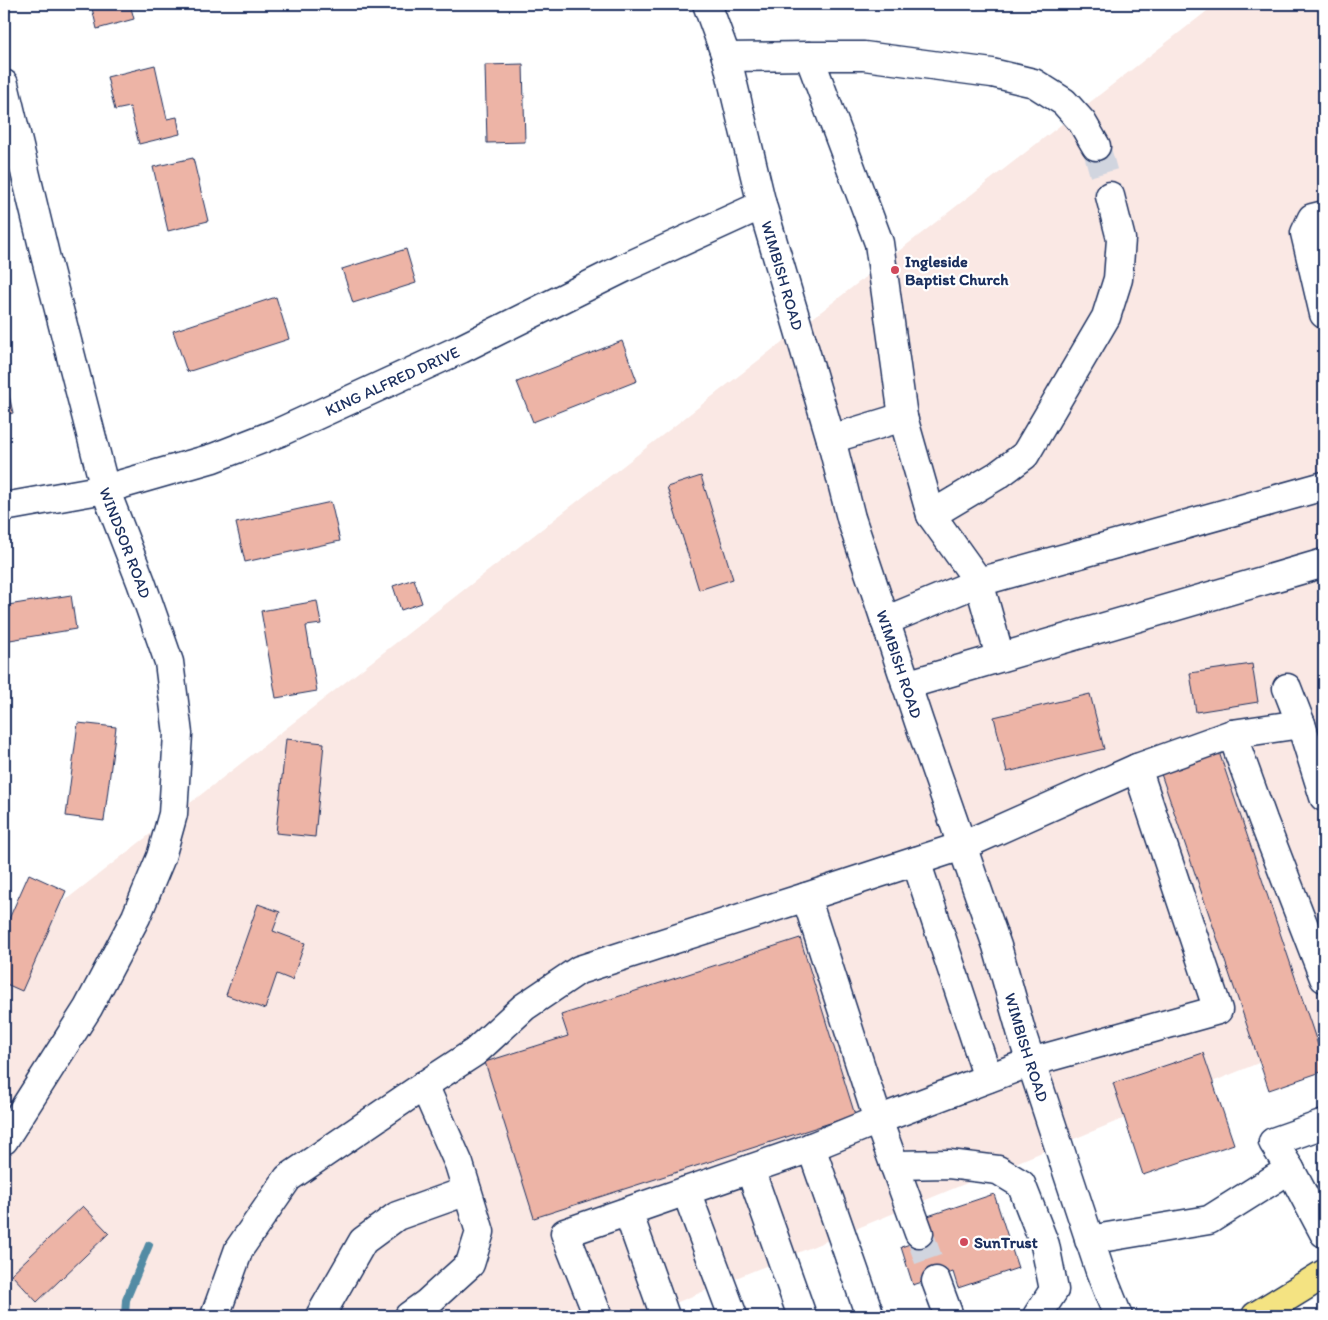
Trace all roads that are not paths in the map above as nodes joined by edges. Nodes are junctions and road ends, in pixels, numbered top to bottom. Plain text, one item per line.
1 (707, 4) edge
2 (809, 56) junction
3 (726, 57) junction
4 (4, 84) edge
5 (1096, 146) tunnel mouth
6 (1110, 196) tunnel mouth
7 (762, 205) junction
8 (1324, 215) edge
9 (1323, 299) edge
10 (903, 417) junction
11 (831, 439) junction
12 (1324, 486) edge
13 (105, 489) junction
14 (4, 507) edge
15 (931, 515) junction
16 (1324, 563) edge
17 (979, 582) junction
18 (885, 621) junction
19 (1000, 657) junction
20 (906, 685) junction
21 (1287, 688) dead end
22 (1301, 724) junction
23 (1232, 734) junction
24 (1138, 768) junction
25 (1324, 797) edge
26 (962, 846) junction
27 (916, 861) junction
28 (806, 896) junction
29 (1324, 978) edge
30 (1031, 1062) junction
31 (988, 1078) junction
32 (424, 1086) junction
33 (878, 1120) junction
34 (1324, 1124) edge
35 (4, 1140) edge
36 (811, 1147) junction
37 (894, 1165) junction
38 (750, 1169) junction
39 (1290, 1169) junction
40 (467, 1191) junction
41 (686, 1191) junction
42 (628, 1212) junction
43 (919, 1233) tunnel mouth
44 (1324, 1233) edge
45 (1089, 1240) junction
46 (1324, 1274) edge
47 (936, 1280) tunnel mouth
48 (216, 1316) edge
49 (320, 1316) edge
50 (409, 1316) edge
51 (598, 1316) edge
52 (665, 1316) edge
53 (732, 1316) edge
54 (802, 1316) edge
55 (870, 1316) edge
56 (949, 1316) edge
57 (1037, 1316) edge
58 (1118, 1316) edge
59 (1256, 1316) edge

1 - 3 street, WIMBISH ROAD
2 - 3 street
2 - 5 street
2 - 10 street
3 - 7 street, WIMBISH ROAD
4 - 13 street, WINDSOR ROAD
6 - 15 street
7 - 11 street, WIMBISH ROAD
7 - 13 street, KING ALFRED DRIVE
8 - 9 street
10 - 11 street
10 - 15 street
11 - 18 street, WIMBISH ROAD
12 - 17 street
13 - 14 street, KING ALFRED DRIVE
13 - 35 street, WINDSOR ROAD
15 - 17 street
16 - 19 street
17 - 18 street
17 - 19 street
18 - 20 street, WIMBISH ROAD
19 - 20 street
20 - 26 street, WIMBISH ROAD
21 - 22 street
22 - 23 street
22 - 25 street
23 - 24 street
23 - 29 street
24 - 26 street
24 - 30 street
26 - 27 street
26 - 30 street, WIMBISH ROAD
27 - 28 street
27 - 31 street
28 - 32 street
28 - 33 street
30 - 31 street
30 - 45 street, WIMBISH ROAD
31 - 33 street
32 - 40 street
32 - 48 street
33 - 36 street
33 - 37 street
34 - 39 street
36 - 38 street
36 - 55 street
37 - 43 street
37 - 57 street
38 - 41 street
38 - 54 street
39 - 44 street
39 - 45 street
40 - 49 street
40 - 50 street
41 - 42 street
41 - 53 street
42 - 51 street
42 - 52 street
45 - 58 street, WIMBISH ROAD
46 - 59 main road
47 - 56 street

